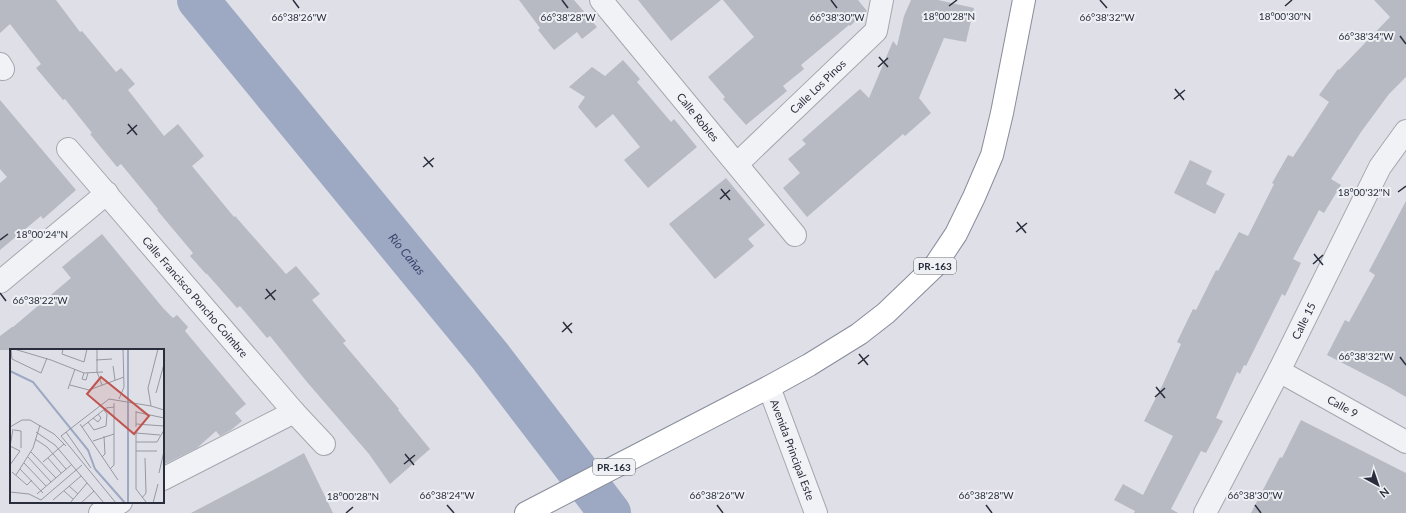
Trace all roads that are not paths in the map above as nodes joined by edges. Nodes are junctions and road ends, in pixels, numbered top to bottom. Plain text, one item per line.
1 (601, 0) edge
2 (882, 0) edge
3 (1024, 0) edge
4 (1406, 131) edge
5 (68, 148) dead end
6 (737, 164) junction
7 (107, 193) junction
8 (795, 235) dead end
9 (0, 282) edge
10 (1278, 371) junction
11 (769, 387) junction
12 (294, 412) junction
13 (1406, 442) edge
14 (324, 444) dead end
15 (164, 479) edge
16 (119, 503) edge
17 (100, 513) edge
18 (526, 513) edge
19 (816, 513) edge
20 (1206, 513) edge

1 - 6 street, Calle Robles
2 - 6 street, Calle Los Pinos
3 - 11 highway, PR-163
4 - 10 street, Calle 15
5 - 7 street, Calle Francisco Poncho Coimbre
6 - 8 street, Calle Robles
7 - 9 street
7 - 12 street, Calle Francisco Poncho Coimbre
10 - 13 street, Calle 9
10 - 20 street, Calle 15
11 - 18 highway, PR-163
11 - 19 street, Avenida Principal Este
12 - 14 street, Calle Francisco Poncho Coimbre
12 - 15 street
16 - 17 street

